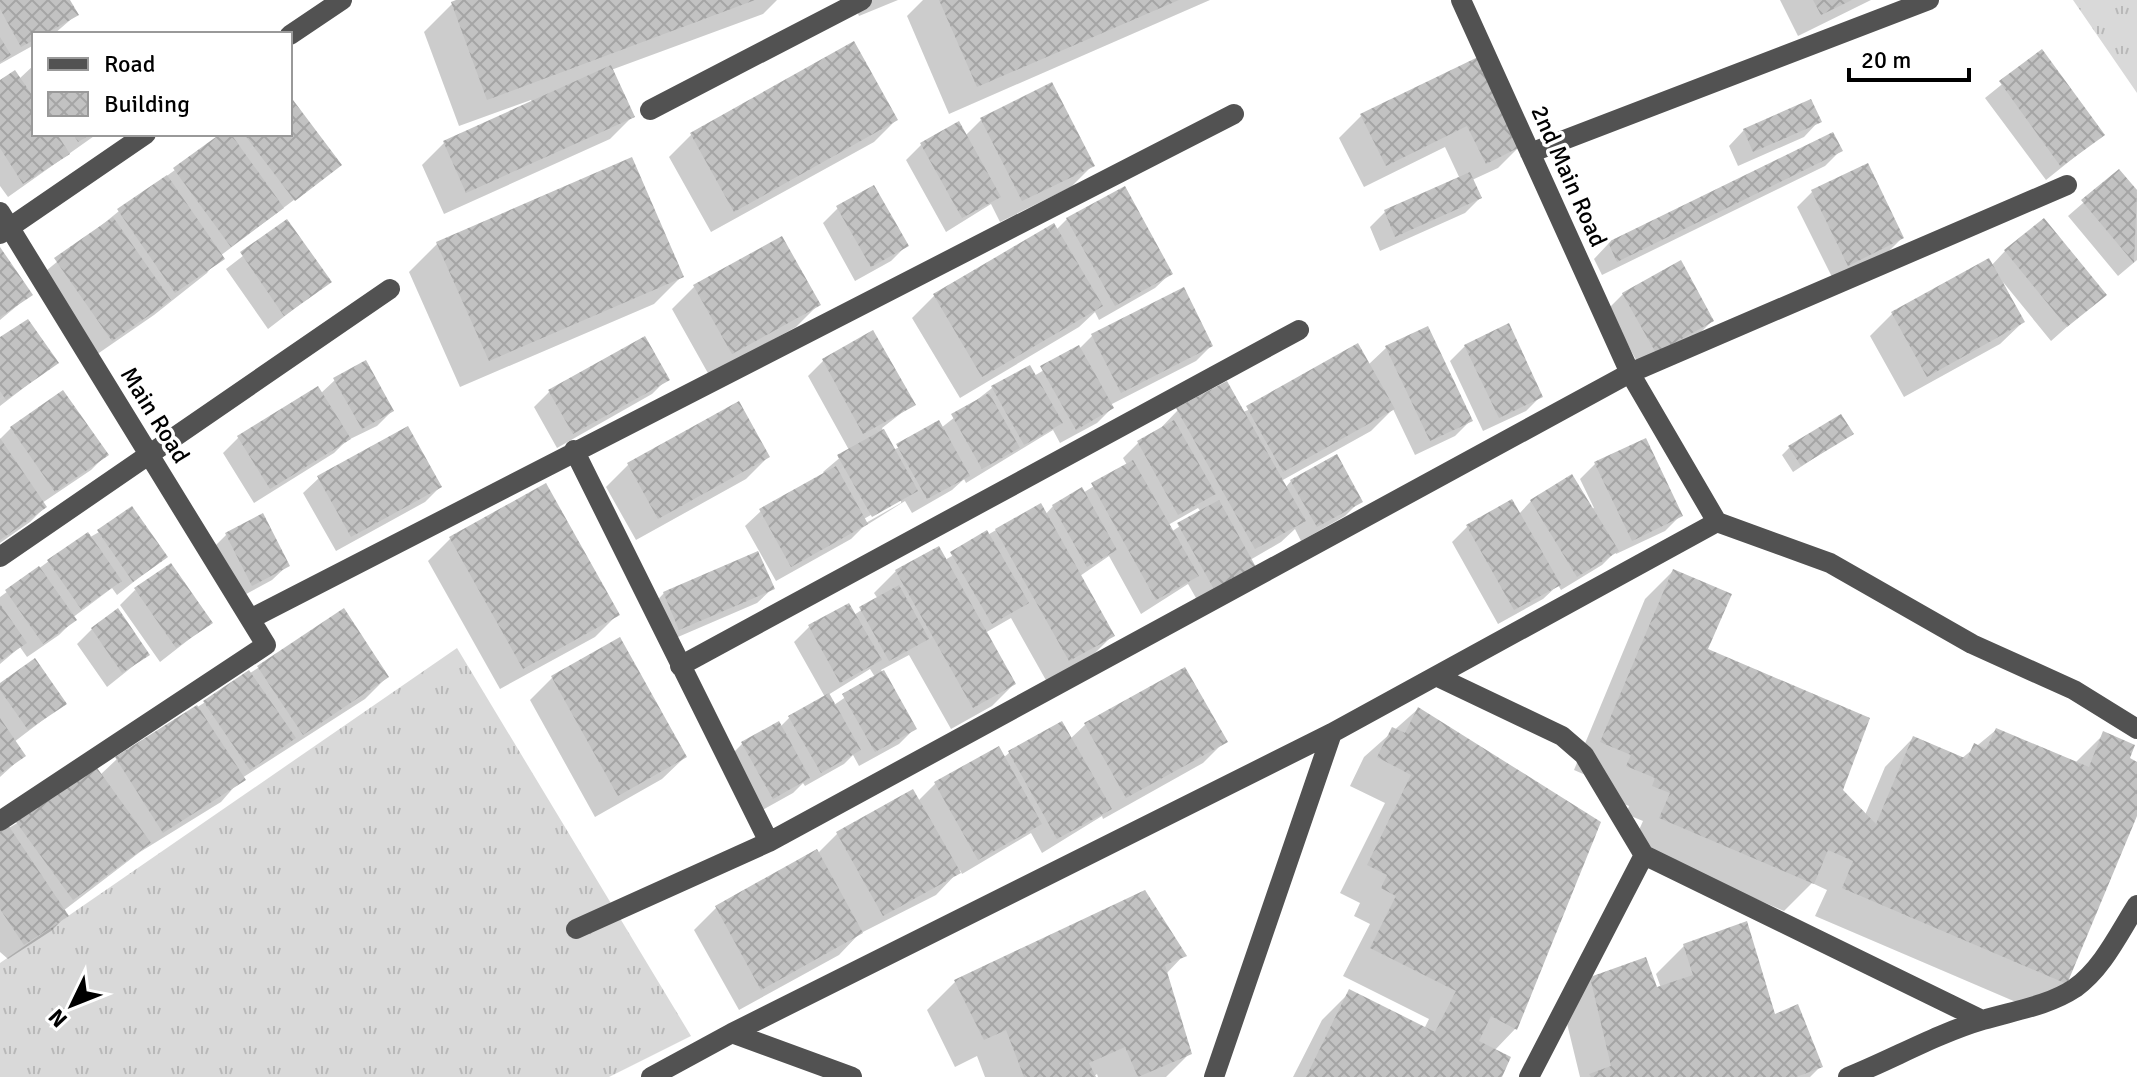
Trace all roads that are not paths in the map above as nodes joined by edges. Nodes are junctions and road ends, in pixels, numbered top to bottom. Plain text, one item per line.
1 (342, 0) edge
2 (1461, 0) edge
3 (1929, 0) edge
4 (854, 1) edge
5 (292, 34) edge
6 (650, 110) dead end
7 (1234, 114) dead end
8 (143, 136) edge
9 (1530, 153) junction
10 (2067, 185) dead end
11 (3, 224) edge
12 (390, 289) dead end
13 (1299, 330) dead end
14 (1630, 373) junction
15 (574, 450) junction
16 (148, 454) junction
17 (1717, 522) junction
18 (0, 557) edge
19 (250, 619) junction
20 (680, 666) junction
21 (1438, 677) junction
22 (2137, 729) edge
23 (1332, 733) junction
24 (0, 821) edge
25 (769, 842) junction
26 (1644, 855) junction
27 (2137, 905) edge
28 (576, 929) dead end
29 (1982, 1020) junction
30 (732, 1033) junction
31 (1852, 1076) edge
32 (651, 1077) edge
33 (852, 1077) edge
34 (1214, 1077) edge
35 (1529, 1077) edge

1 - 5 street
2 - 9 street, 2nd Main Road
3 - 9 street
4 - 6 street
7 - 15 street
8 - 11 street
9 - 14 street, 2nd Main Road
10 - 14 street
11 - 16 street, Main Road
12 - 16 street
13 - 20 street
14 - 17 street, 2nd Main Road
14 - 25 street
15 - 19 street
15 - 20 street
16 - 18 street
16 - 19 street, Main Road
17 - 21 street
17 - 22 street
19 - 24 street, Main Road
20 - 25 street
21 - 23 street
21 - 26 street
23 - 30 street
23 - 34 street
25 - 28 street
26 - 29 street
26 - 35 street
27 - 29 street
29 - 31 street
30 - 32 street
30 - 33 street

